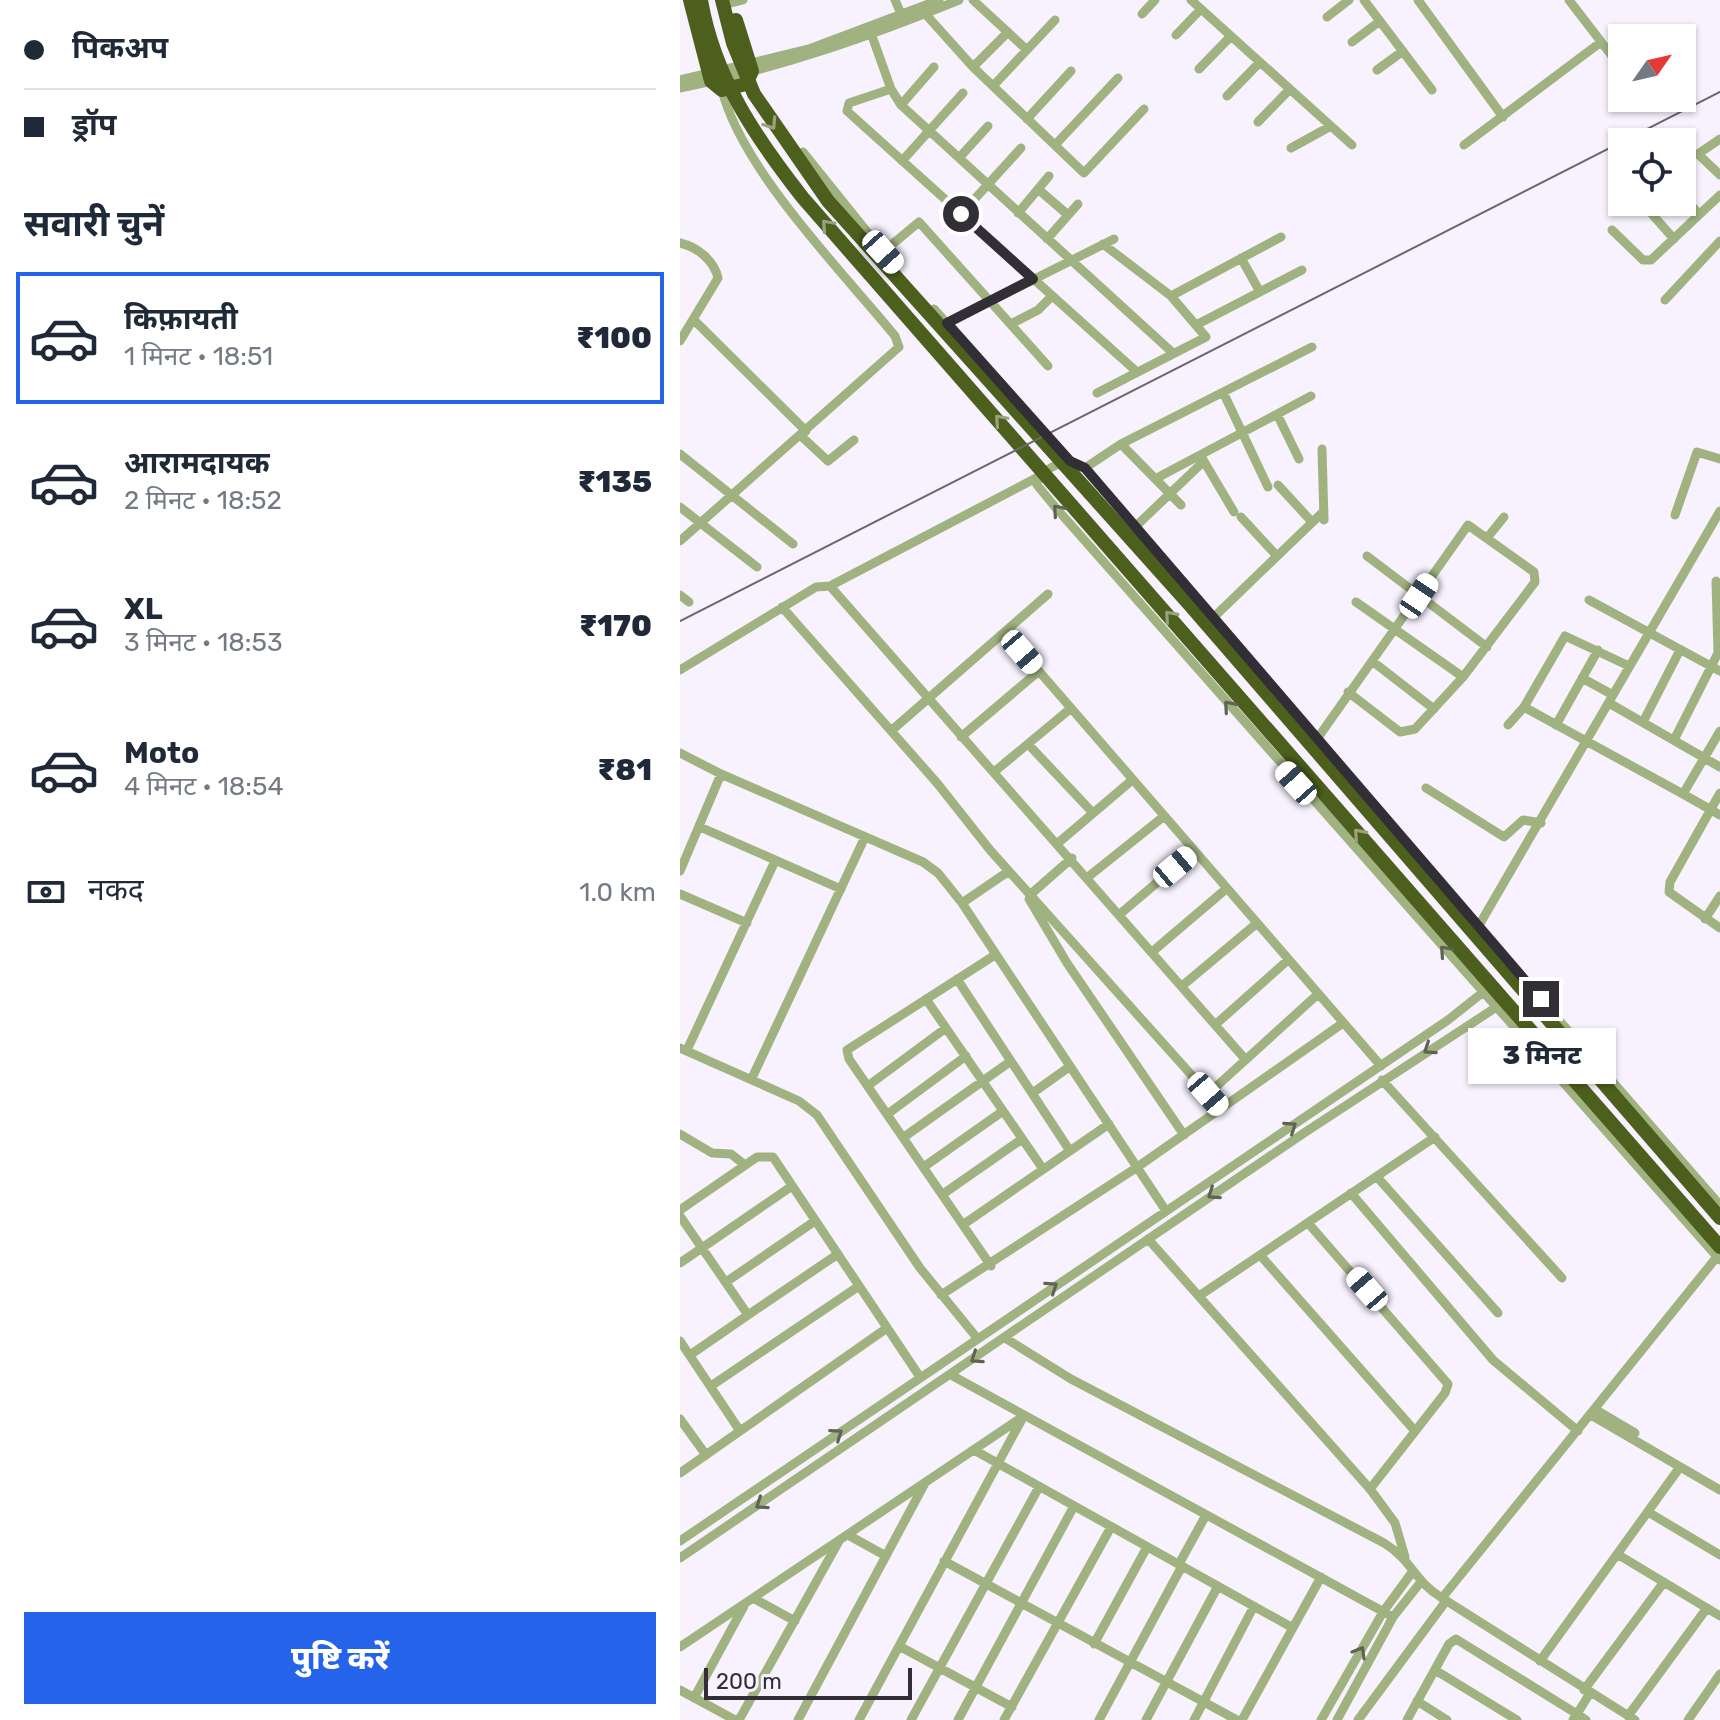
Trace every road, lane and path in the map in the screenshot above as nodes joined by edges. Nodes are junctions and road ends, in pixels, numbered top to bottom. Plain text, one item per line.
1 (690, 0) edge
2 (701, 0) edge
3 (895, 0) edge
4 (939, 0) edge
5 (959, 0) edge
6 (973, 0) edge
7 (1155, 0) edge
8 (1191, 0) edge
9 (1349, 0) edge
10 (1364, 0) edge
11 (1418, 0) edge
12 (1569, 0) edge
13 (732, 1) edge
14 (1201, 9) junction
15 (922, 11) junction
16 (1142, 14) dead end
17 (902, 16) junction
18 (1327, 17) dead end
19 (1055, 20) dead end
20 (1380, 21) junction
21 (1008, 32) junction
22 (1176, 35) dead end
23 (872, 36) junction
24 (1231, 36) junction
25 (1352, 42) dead end
26 (1601, 42) junction
27 (1027, 50) junction
28 (1403, 51) junction
29 (1608, 51) edge
30 (1260, 62) junction
31 (752, 67) junction
32 (934, 67) dead end
33 (973, 67) junction
34 (1199, 69) dead end
35 (1377, 70) dead end
36 (1071, 71) dead end
37 (1118, 78) dead end
38 (714, 82) junction
39 (993, 86) junction
40 (681, 88) edge
41 (891, 89) junction
42 (1290, 89) junction
43 (1432, 90) dead end
44 (963, 93) dead end
45 (1227, 96) dead end
46 (901, 105) junction
47 (1144, 109) dead end
48 (1503, 117) junction
49 (1027, 119) junction
50 (1258, 122) dead end
51 (988, 126) dead end
52 (1331, 126) junction
53 (929, 131) junction
54 (1720, 139) edge
55 (1055, 145) junction
56 (1352, 145) dead end
57 (1464, 145) dead end
58 (1021, 148) dead end
59 (1291, 148) dead end
60 (801, 151) dead end
61 (959, 158) junction
62 (902, 161) junction
63 (1720, 175) edge
64 (1049, 176) dead end
65 (988, 185) junction
66 (1038, 189) junction
67 (1720, 195) edge
68 (1078, 204) dead end
69 (1696, 211) edge
70 (1018, 213) junction
71 (961, 214) junction
72 (1699, 214) junction
73 (1068, 215) junction
74 (1654, 216) edge
75 (1612, 230) dead end
76 (1281, 237) dead end
77 (1047, 239) junction
78 (1114, 239) dead end
79 (1674, 239) junction
80 (680, 243) edge
81 (1103, 244) junction
82 (1718, 248) edge
83 (883, 252) junction
84 (1241, 258) junction
85 (1070, 260) junction
86 (1302, 270) dead end
87 (1033, 279) junction
88 (1260, 292) junction
89 (1052, 296) junction
90 (1171, 296) junction
91 (1665, 300) dead end
92 (990, 301) junction
93 (695, 321) junction
94 (947, 323) junction
95 (1011, 324) junction
96 (1196, 325) junction
97 (680, 341) edge
98 (1312, 347) dead end
99 (1173, 353) junction
100 (1048, 366) dead end
101 (1137, 372) junction
102 (1223, 392) junction
103 (1097, 393) dead end
104 (1311, 396) dead end
105 (1277, 414) junction
106 (803, 433) junction
107 (1243, 433) junction
108 (854, 440) dead end
109 (1121, 444) junction
110 (1322, 449) dead end
111 (680, 454) edge
112 (1202, 458) junction
113 (1299, 459) dead end
114 (1720, 459) edge
115 (1070, 461) junction
116 (1085, 468) junction
117 (1038, 477) junction
118 (1155, 479) junction
119 (734, 493) junction
120 (1169, 493) junction
121 (1181, 505) dead end
122 (680, 507) edge
123 (1720, 511) edge
124 (1675, 515) dead end
125 (1504, 517) dead end
126 (1312, 522) junction
127 (701, 523) junction
128 (1134, 528) junction
129 (1487, 538) junction
130 (680, 541) edge
131 (793, 544) dead end
132 (1276, 555) junction
133 (1367, 556) dead end
134 (757, 567) dead end
135 (1716, 581) dead end
136 (830, 586) junction
137 (1048, 594) dead end
138 (680, 595) edge
139 (1419, 596) junction
140 (1589, 600) dead end
141 (689, 602) dead end
142 (1356, 602) dead end
143 (782, 607) junction
144 (1214, 617) junction
145 (1396, 630) junction
146 (1006, 633) junction
147 (1648, 633) junction
148 (1487, 647) junction
149 (1598, 650) junction
150 (1680, 650) junction
151 (1372, 661) junction
152 (1629, 666) junction
153 (1717, 669) edge
154 (680, 670) edge
155 (1039, 671) junction
156 (1463, 677) junction
157 (1582, 678) junction
158 (1348, 692) junction
159 (1611, 699) junction
160 (927, 700) junction
161 (1524, 707) junction
162 (1070, 709) junction
163 (1434, 709) junction
164 (1643, 722) junction
165 (1508, 725) dead end
166 (1556, 725) junction
167 (891, 731) junction
168 (1720, 731) edge
169 (961, 737) junction
170 (1317, 739) junction
171 (1674, 740) junction
172 (1587, 742) junction
173 (1028, 744) junction
174 (680, 753) edge
175 (1706, 758) junction
176 (1720, 767) edge
177 (994, 772) junction
178 (721, 774) junction
179 (1131, 781) junction
180 (1426, 788) dead end
181 (1720, 793) edge
182 (1683, 794) junction
183 (1093, 813) junction
184 (1715, 813) edge
185 (1163, 817) junction
186 (1541, 823) junction
187 (700, 827) junction
188 (865, 837) junction
189 (1058, 843) junction
190 (1193, 852) junction
191 (1072, 858) junction
192 (775, 861) junction
193 (680, 871) edge
194 (1009, 871) junction
195 (1088, 877) junction
196 (1019, 882) junction
197 (841, 889) junction
198 (1226, 889) junction
199 (680, 894) edge
200 (1031, 894) junction
201 (1720, 896) edge
202 (962, 903) junction
203 (1120, 914) junction
204 (1705, 919) junction
205 (747, 923) junction
206 (1256, 924) junction
207 (1478, 927) junction
208 (1720, 928) edge
209 (1152, 952) junction
210 (995, 955) junction
211 (1288, 960) junction
212 (957, 979) junction
213 (1182, 986) junction
214 (1482, 993) junction
215 (1318, 994) junction
216 (926, 999) junction
217 (1495, 1008) junction
218 (1343, 1023) junction
219 (1215, 1025) junction
220 (946, 1028) junction
221 (683, 1049) edge
222 (966, 1056) junction
223 (1245, 1059) junction
224 (1011, 1061) junction
225 (1381, 1066) junction
226 (1069, 1067) junction
227 (752, 1078) junction
228 (1382, 1080) junction
229 (983, 1082) junction
230 (869, 1085) junction
231 (1034, 1092) junction
232 (1208, 1094) junction
233 (1221, 1108) junction
234 (1003, 1111) junction
235 (889, 1113) junction
236 (1109, 1124) junction
237 (680, 1134) edge
238 (1184, 1135) junction
239 (904, 1137) junction
240 (1435, 1137) junction
241 (1022, 1139) junction
242 (1070, 1151) junction
243 (745, 1165) junction
244 (925, 1166) junction
245 (1136, 1168) junction
246 (1043, 1169) junction
247 (1378, 1178) junction
248 (792, 1186) junction
249 (1351, 1193) junction
250 (943, 1194) junction
251 (1720, 1205) edge
252 (1166, 1211) junction
253 (680, 1213) edge
254 (1720, 1218) edge
255 (815, 1221) junction
256 (1308, 1223) junction
257 (964, 1224) junction
258 (1148, 1239) junction
259 (702, 1247) junction
260 (838, 1254) junction
261 (1719, 1254) edge
262 (1260, 1255) junction
263 (680, 1263) edge
264 (991, 1266) junction
265 (1562, 1278) dead end
266 (726, 1282) junction
267 (859, 1286) junction
268 (941, 1295) junction
269 (1199, 1296) junction
270 (1498, 1313) dead end
271 (748, 1315) junction
272 (887, 1328) junction
273 (977, 1338) junction
274 (1005, 1338) junction
275 (680, 1341) edge
276 (690, 1355) junction
277 (951, 1375) junction
278 (920, 1377) junction
279 (711, 1386) junction
280 (1594, 1412) junction
281 (1024, 1416) junction
282 (680, 1419) edge
283 (740, 1431) junction
284 (1415, 1431) junction
285 (1578, 1431) junction
286 (974, 1450) junction
287 (706, 1455) junction
288 (997, 1464) junction
289 (1680, 1467) junction
290 (680, 1473) edge
291 (926, 1482) junction
292 (1039, 1487) junction
293 (1720, 1487) edge
294 (1370, 1489) junction
295 (1074, 1506) junction
296 (1648, 1512) junction
297 (1206, 1515) junction
298 (1111, 1527) junction
299 (844, 1537) junction
300 (680, 1541) edge
301 (1147, 1547) junction
302 (1617, 1554) junction
303 (1720, 1555) edge
304 (886, 1556) junction
305 (1405, 1557) junction
306 (680, 1558) edge
307 (944, 1561) junction
308 (1180, 1565) junction
309 (1413, 1571) junction
310 (1321, 1577) junction
311 (1664, 1582) junction
312 (1420, 1583) junction
313 (985, 1584) junction
314 (1218, 1586) junction
315 (1444, 1599) junction
316 (749, 1600) junction
317 (1020, 1603) junction
318 (1254, 1606) junction
319 (1707, 1608) junction
320 (1388, 1615) junction
321 (1720, 1616) edge
322 (795, 1621) junction
323 (1056, 1623) junction
324 (1293, 1628) junction
325 (1094, 1644) junction
326 (899, 1646) junction
327 (680, 1647) edge
328 (1540, 1661) junction
329 (1130, 1663) junction
330 (939, 1668) junction
331 (1435, 1670) junction
332 (1720, 1674) edge
333 (1167, 1683) junction
334 (975, 1688) junction
335 (680, 1690) edge
336 (1587, 1692) junction
337 (694, 1698) junction
338 (1417, 1701) junction
339 (1204, 1702) junction
340 (1012, 1707) junction
341 (1579, 1718) edge
342 (1632, 1718) edge
343 (737, 1720) edge
344 (798, 1720) edge
345 (859, 1720) edge
346 (911, 1720) edge
347 (958, 1720) edge
348 (1004, 1720) edge
349 (1099, 1720) edge
350 (1146, 1720) edge
351 (1194, 1720) edge
352 (1240, 1720) edge
353 (1321, 1720) edge
354 (1337, 1720) edge
355 (1358, 1720) edge
356 (1407, 1720) edge
357 (1447, 1720) edge
358 (1517, 1720) edge
359 (1688, 1720) edge

1 - 38 highway
261 -> 2 highway
3 - 17 street
4 - 15 street
5 - 15 street
6 - 21 street
7 - 16 street
8 - 14 street
9 - 18 street
10 - 20 street
11 - 48 street
12 - 26 street
13 - 31 highway
13 -> 254 highway
14 - 22 street
14 - 24 street
15 - 17 street
15 - 23 street
15 - 33 street
17 - 31 street
19 - 27 street
20 - 25 street
20 - 28 street
21 - 27 street
21 - 33 street
23 - 31 street
23 - 41 street
24 - 30 street
24 - 34 street
26 - 29 street
26 - 48 street
27 - 39 street
28 - 35 street
28 - 43 street
30 - 42 street
30 - 45 street
31 - 38 street
31 - 38 highway
32 - 46 street
33 - 39 street
36 - 49 street
37 - 55 street
38 - 40 street
38 - 106 street
39 - 49 street
41 - 46 street
41 - 62 street
42 - 50 street
42 - 52 street
44 - 53 street
46 - 53 street
47 - 55 street
48 - 57 street
49 - 55 street
51 - 61 street
52 - 56 street
52 - 59 street
53 - 61 street
53 - 62 street
54 - 63 street
58 - 65 street
60 - 83 street
61 - 65 street
62 - 71 street
64 - 66 street
65 - 70 street
65 - 71 street
66 - 70 street
66 - 73 street
67 - 72 street
68 - 73 street
69 - 72 street
70 - 77 street
71 - 87 street
72 - 79 street
73 - 77 street
74 - 79 street
75 - 79 street
76 - 84 street
77 - 85 street
78 - 81 street
80 - 93 street
81 - 85 street
81 - 90 street
82 - 91 street
83 - 92 street
83 - 94 street
84 - 88 street
84 - 90 street
85 - 87 street
85 - 99 street
86 - 88 street
87 - 89 street
87 - 92 street
88 - 96 street
89 - 95 street
89 - 101 street
90 - 96 street
92 - 94 street
92 - 95 street
93 - 97 street
93 - 106 street
94 - 115 street
95 - 100 street
96 - 99 street
98 - 102 street
99 - 101 street
101 - 103 street
102 - 107 street
102 - 109 street
104 - 105 street
105 - 107 street
105 - 113 street
106 - 108 street
106 - 119 street
107 - 112 street
107 - 126 street
109 - 116 street
109 - 118 street
110 - 126 street
111 - 119 street
112 - 118 street
112 - 120 street
112 - 132 street
114 - 124 street
115 - 116 street
115 - 117 street
116 - 128 street
117 - 136 street
214 -> 117 street
118 - 120 street
119 - 127 street
119 - 131 street
120 - 121 street
120 - 128 street
122 - 127 street
123 - 147 street
125 - 129 street
126 - 132 street
127 - 130 street
127 - 134 street
128 - 144 street
129 - 139 street
129 - 148 street
132 - 144 street
133 - 139 street
135 - 153 street
136 - 143 street
136 - 160 street
137 - 146 street
138 - 141 street
139 - 145 street
139 - 148 street
140 - 147 street
142 - 145 street
143 - 154 street
143 - 167 street
144 - 170 street
145 - 151 street
145 - 156 street
146 - 155 street
146 - 160 street
147 - 150 street
147 - 152 street
148 - 156 street
149 - 152 street
149 - 157 street
149 - 161 street
150 - 153 street
150 - 164 street
151 - 158 street
151 - 163 street
152 - 159 street
153 - 171 street
155 - 162 street
155 - 169 street
156 - 163 street
157 - 159 street
157 - 166 street
158 - 163 street
158 - 170 street
159 - 164 street
159 - 172 street
160 - 167 street
160 - 169 street
161 - 165 street
161 - 166 street
162 - 173 street
162 - 179 street
164 - 171 street
166 - 172 street
167 - 194 street
168 - 175 street
169 - 177 street
170 - 207 street
171 - 175 street
172 - 182 street
172 - 186 street
173 - 177 street
173 - 183 street
174 - 178 street
175 - 176 street
175 - 182 street
177 - 189 street
178 - 187 street
178 - 188 street
179 - 183 street
179 - 185 street
180 - 186 street
181 - 184 street
182 - 184 street
183 - 189 street
184 - 204 street
185 - 190 street
185 - 195 street
186 - 207 street
187 - 192 street
187 - 193 street
188 - 197 street
188 - 202 street
189 - 191 street
190 - 198 street
190 - 203 street
191 - 195 street
191 - 200 street
192 - 197 street
192 - 205 street
194 - 196 street
194 - 202 street
195 - 203 street
196 - 200 street
196 - 238 street
197 - 227 street
198 - 206 street
198 - 209 street
199 - 205 street
200 - 232 street
201 - 204 street
202 - 210 street
203 - 209 street
204 - 208 street
205 - 221 street
206 - 211 street
206 - 213 street
207 - 251 street
209 - 213 street
210 - 212 street
210 - 226 street
211 - 215 street
211 - 219 street
212 - 216 street
212 - 224 street
213 - 219 street
214 - 217 street
214 - 225 street
215 - 218 street
215 - 223 street
216 - 220 street
216 - 230 street
217 -> 228 street
217 - 261 street
218 - 225 street
218 - 233 street
219 - 223 street
220 - 222 street
220 - 230 street
221 - 227 street
222 - 229 street
222 - 235 street
223 - 232 street
224 - 229 street
224 - 231 street
252 -> 225 street
226 - 231 street
226 - 236 street
227 - 268 street
228 - 240 street
228 -> 258 street
229 - 234 street
229 - 239 street
230 - 235 street
231 - 242 street
232 - 233 street
233 - 238 street
234 - 241 street
234 - 244 street
235 - 239 street
236 - 242 street
236 - 245 street
237 - 243 street
238 - 245 street
239 - 244 street
240 - 247 street
240 - 265 street
241 - 246 street
241 - 250 street
242 - 246 street
243 - 248 street
243 - 253 street
244 - 250 street
245 - 252 street
245 - 264 street
246 - 257 street
247 - 249 street
247 - 270 street
248 - 255 street
248 - 259 street
249 - 256 street
249 - 285 street
250 - 257 street
273 -> 252 street
253 - 259 street
255 - 260 street
255 - 266 street
256 - 262 street
256 - 284 street
257 - 264 street
258 - 269 street
258 - 274 street
259 - 263 street
259 - 266 street
260 - 267 street
260 - 271 street
261 - 280 street
262 - 269 street
262 - 284 street
264 - 268 street
266 - 271 street
267 - 272 street
267 - 279 street
268 - 273 street
269 - 294 street
271 - 276 street
272 - 278 street
272 - 283 street
273 - 278 street
274 -> 277 street
274 - 305 street
275 - 276 street
276 - 279 street
277 - 281 street
277 -> 306 street
300 -> 278 street
279 - 283 street
280 - 285 street
280 - 289 street
280 - 293 street
281 - 286 street
281 - 288 street
281 - 297 street
282 - 287 street
283 - 287 street
284 - 294 street
285 - 315 street
286 - 288 street
286 - 291 street
287 - 290 street
288 - 292 street
288 - 307 street
289 - 293 street
289 - 296 street
291 - 299 street
291 - 304 street
292 - 295 street
292 - 313 street
294 - 305 street
295 - 298 street
295 - 317 street
296 - 302 street
296 - 303 street
297 - 308 street
297 - 310 street
298 - 301 street
298 - 323 street
299 - 304 street
299 - 316 street
299 - 322 street
301 - 308 street
301 - 325 street
302 - 311 street
302 - 328 street
304 - 344 street
305 - 309 street
307 - 313 street
307 - 326 street
308 - 314 street
308 - 329 street
309 - 312 street
309 - 320 street
310 - 320 street
310 - 324 street
311 - 319 street
311 - 336 street
312 - 315 street
312 - 320 street
313 - 317 street
313 - 330 street
314 - 318 street
314 - 333 street
315 - 328 street
315 - 355 street
316 - 322 street
316 - 327 street
316 - 337 street
317 - 323 street
317 - 334 street
318 - 324 street
318 - 339 street
319 - 321 street
319 - 342 street
353 -> 320 street
320 - 354 street
322 - 343 street
323 - 325 street
323 - 340 street
324 - 352 street
325 - 329 street
326 - 330 street
326 - 345 street
328 - 336 street
329 - 333 street
329 - 349 street
330 - 334 street
330 - 346 street
331 - 338 street
331 - 341 street
331 - 358 street
332 - 359 street
333 - 339 street
333 - 350 street
334 - 340 street
334 - 347 street
335 - 337 street
336 - 341 street
336 - 342 street
337 - 343 street
338 - 356 street
338 - 357 street
339 - 351 street
339 - 352 street
340 - 348 street

